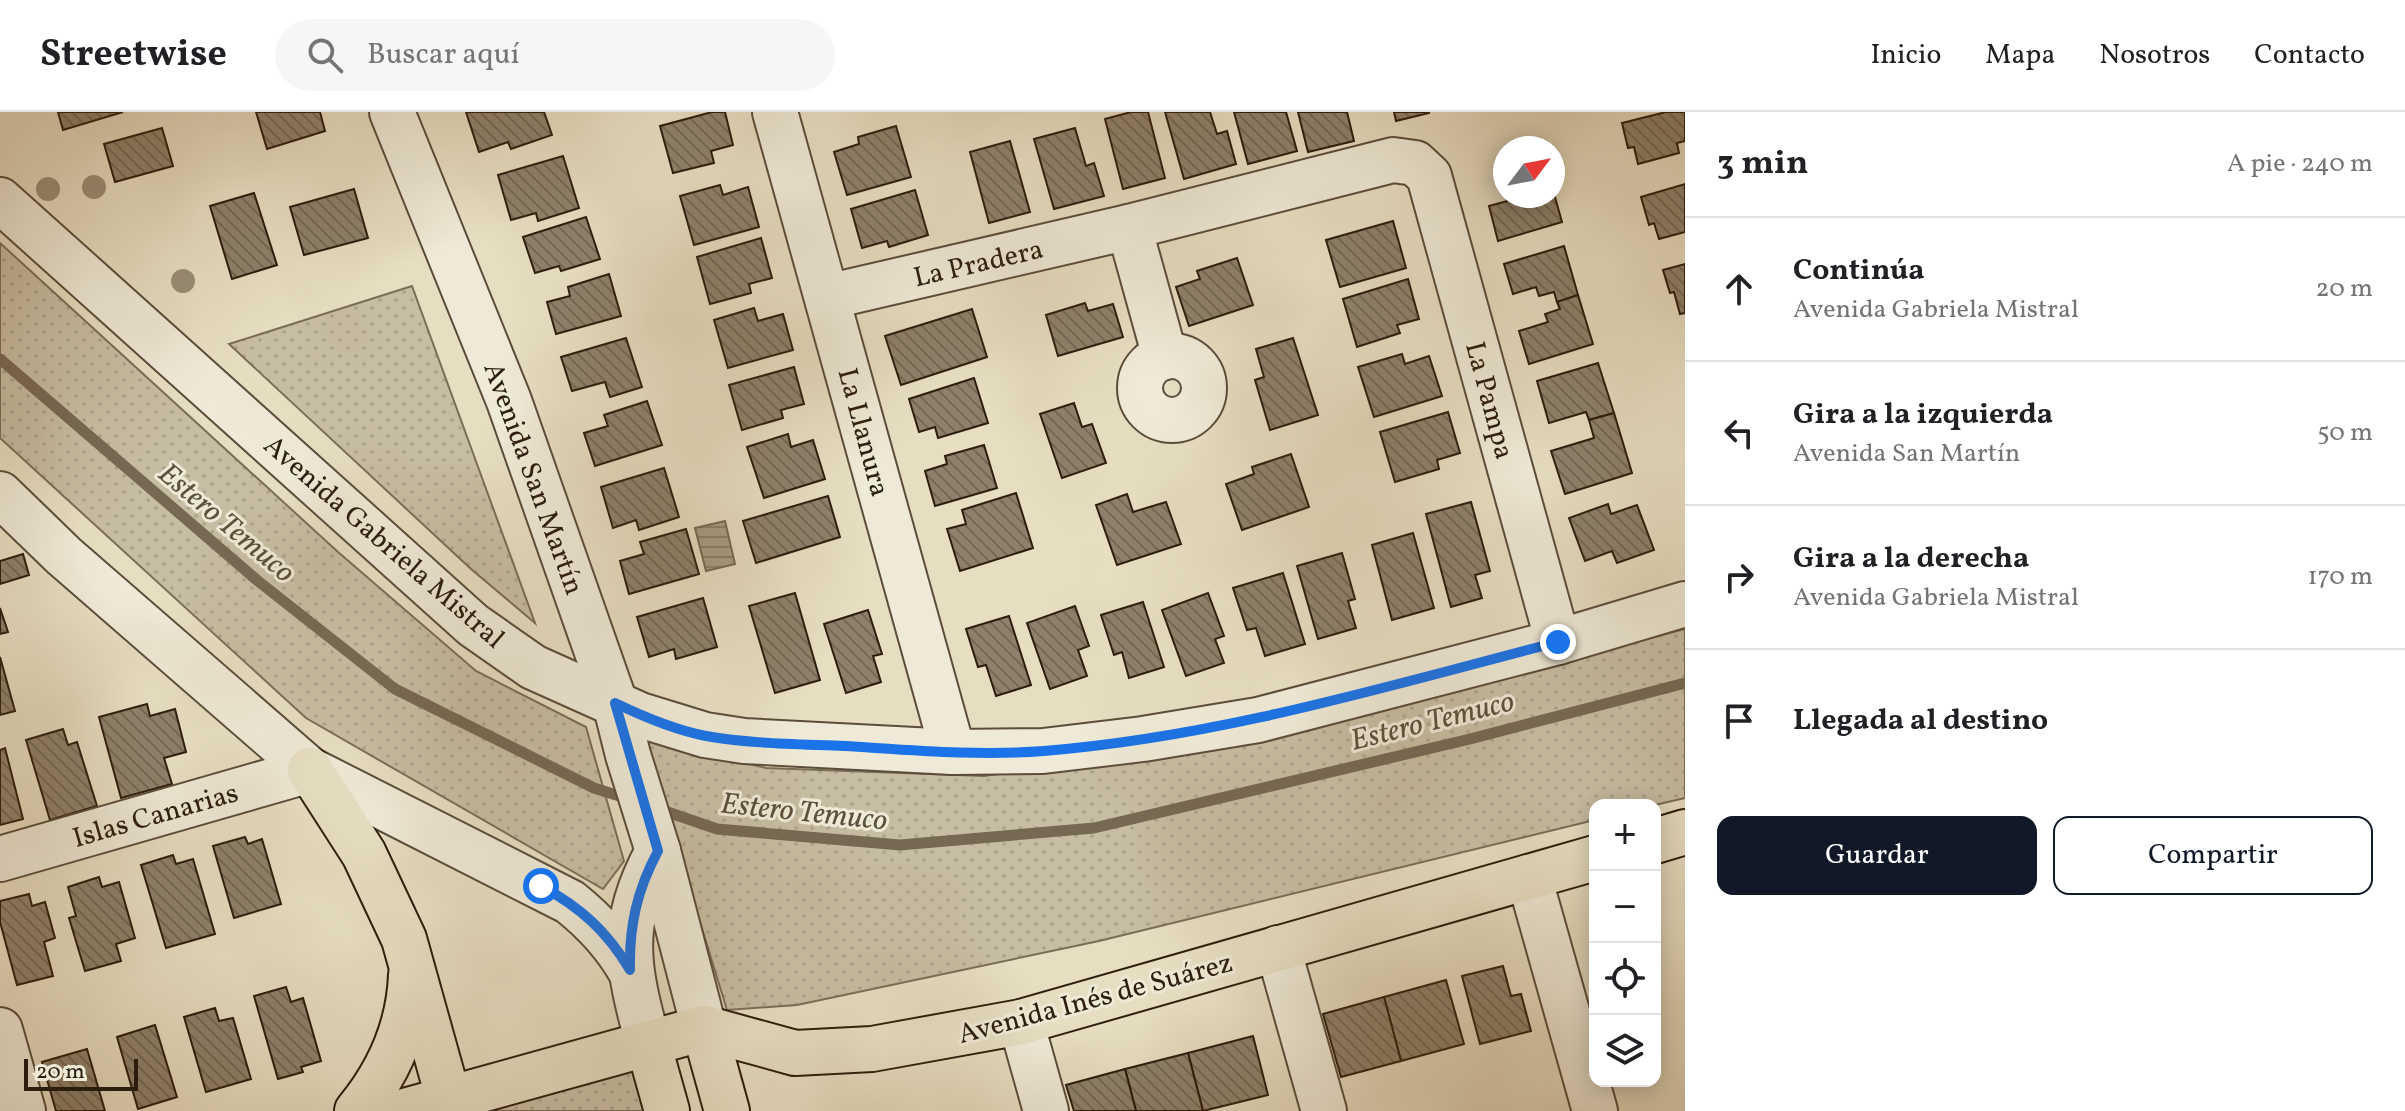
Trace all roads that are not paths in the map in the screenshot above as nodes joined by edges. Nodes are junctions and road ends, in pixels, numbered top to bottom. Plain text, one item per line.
1 (392, 112) edge
2 (775, 112) edge
3 (1415, 163) joint
4 (0, 200) edge
5 (1129, 227) junction
6 (827, 297) junction
7 (1165, 357) dead end
8 (0, 494) edge
9 (1685, 604) edge
10 (1558, 642) junction
11 (615, 703) junction
12 (953, 752) junction
13 (310, 770) junction
14 (1685, 832) edge
15 (1661, 839) edge
16 (658, 851) junction
17 (0, 859) edge
18 (1589, 860) edge
19 (1529, 877) junction
20 (1278, 948) junction
21 (411, 961) junction
22 (630, 970) junction
23 (1021, 1022) junction
24 (704, 1028) junction
25 (0, 1030) edge
26 (648, 1043) junction
27 (451, 1105) edge
28 (23, 1111) edge
29 (357, 1111) edge
30 (405, 1111) edge
31 (667, 1111) edge
32 (727, 1111) edge
33 (1046, 1111) edge
34 (1324, 1111) edge
35 (1595, 1111) edge

1 - 11 street, Avenida San Martín
2 - 6 street, La Llanura
3 - 5 street, La Pradera
3 - 10 street, La Pampa
4 - 11 street, Avenida Gabriela Mistral
5 - 6 street, La Pradera
5 - 7 street
6 - 12 street, La Llanura
8 - 13 street
9 - 10 street, Avenida Gabriela Mistral
10 - 12 street, Avenida Gabriela Mistral
11 - 12 street, Avenida Gabriela Mistral
11 - 16 street, Avenida San Martín
13 - 17 street, Islas Canarias
13 - 21 main road
13 - 22 street
14 - 15 main road
16 - 22 street
16 - 24 street, Avenida San Martín
18 - 19 main road, Avenida Inés de Suárez
19 - 20 main road, Avenida Inés de Suárez
19 - 35 street
20 - 23 main road, Avenida Inés de Suárez
20 - 34 street
21 - 27 main road
21 - 29 main road
22 - 26 street
23 - 24 main road, Avenida Inés de Suárez
23 - 33 street
24 - 26 main road, Avenida Inés de Suárez
24 - 32 main road, Avenida San Martín
25 - 28 street
26 - 27 main road, Avenida Inés de Suárez
26 - 31 main road
27 - 30 main road, Avenida Inés de Suárez

